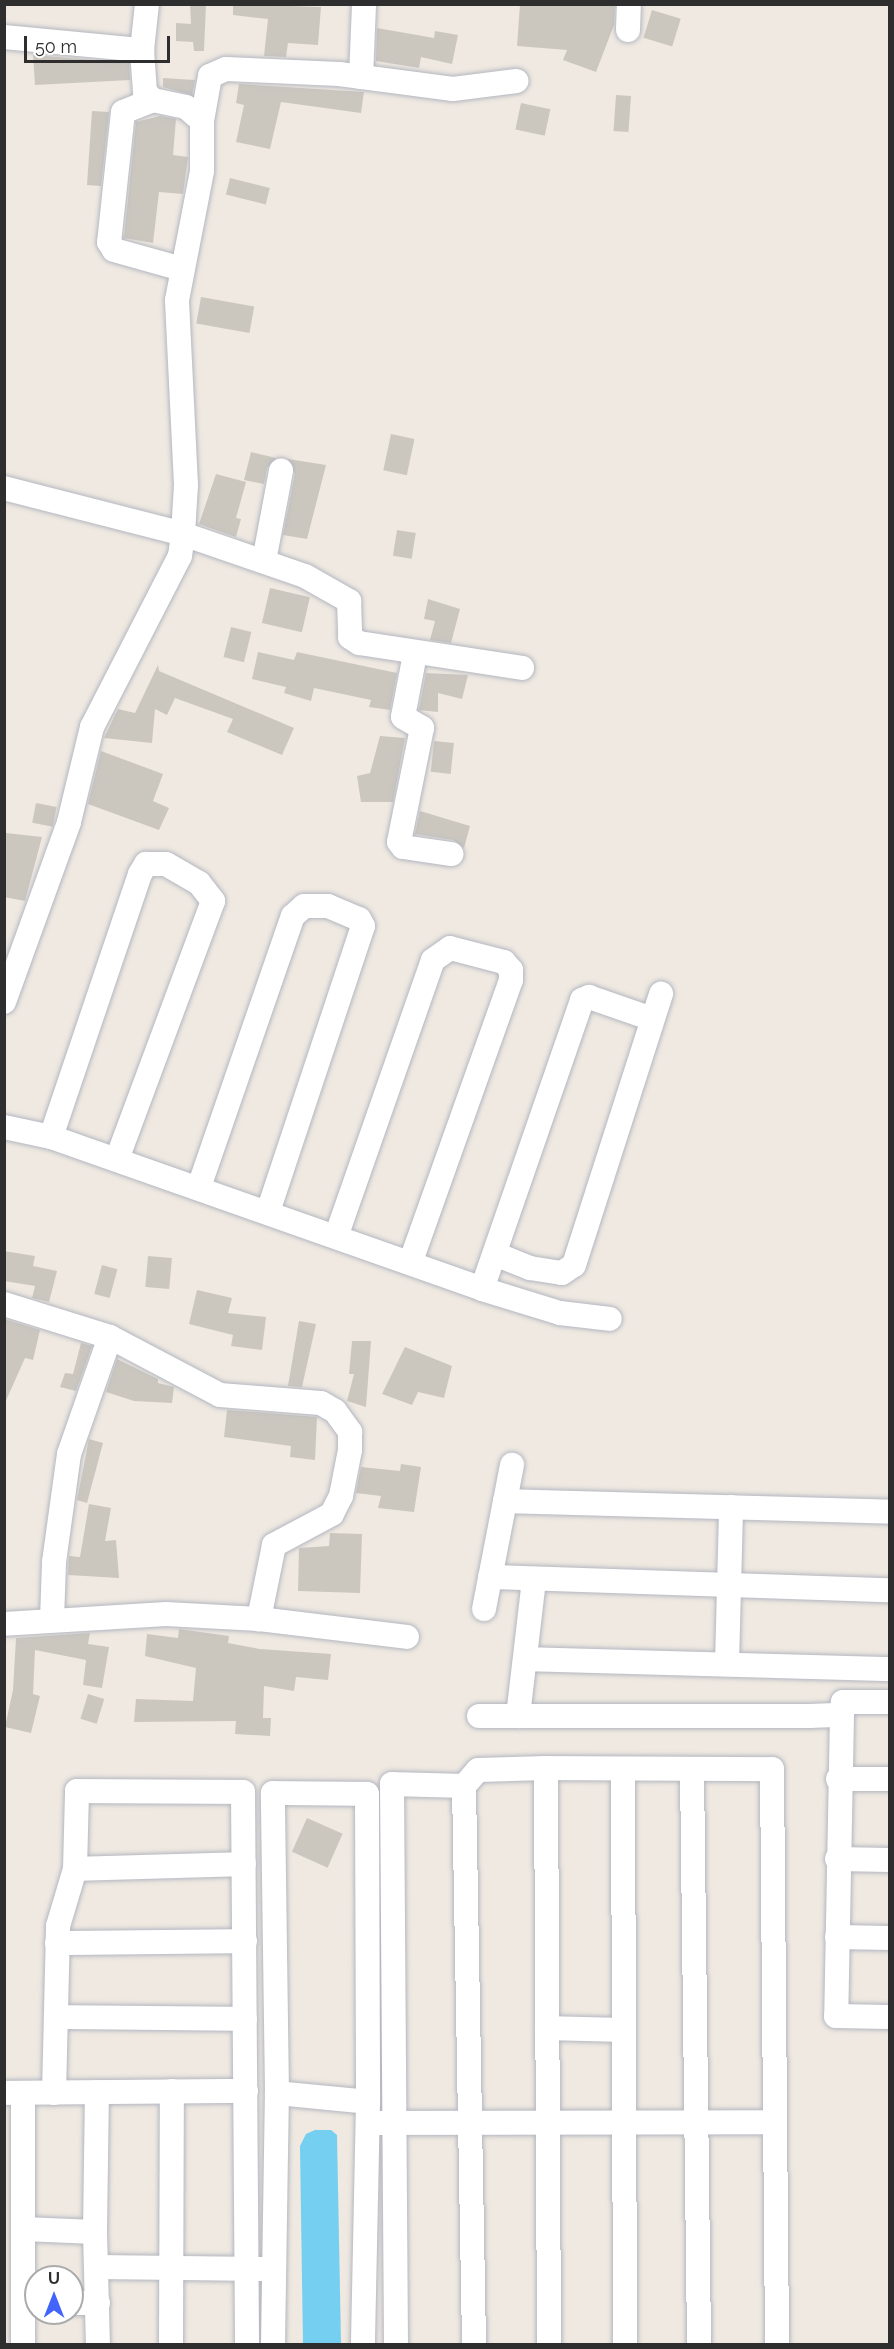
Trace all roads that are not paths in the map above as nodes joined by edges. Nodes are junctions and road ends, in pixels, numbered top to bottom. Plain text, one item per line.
1 (147, 4) edge
2 (364, 4) edge
3 (629, 4) edge
4 (628, 30) dead end
5 (4, 37) edge
6 (142, 50) junction
7 (361, 77) junction
8 (516, 81) dead end
9 (153, 99) junction
10 (202, 121) junction
11 (182, 269) junction
12 (280, 471) dead end
13 (4, 488) edge
14 (183, 534) junction
15 (264, 561) junction
16 (415, 654) junction
17 (522, 668) dead end
18 (451, 854) dead end
19 (661, 994) dead end
20 (4, 1002) edge
21 (652, 1018) junction
22 (4, 1127) edge
23 (51, 1137) junction
24 (117, 1159) junction
25 (199, 1187) junction
26 (268, 1210) junction
27 (337, 1234) junction
28 (495, 1254) junction
29 (410, 1263) junction
30 (482, 1289) junction
31 (4, 1304) edge
32 (610, 1319) dead end
33 (110, 1337) junction
34 (512, 1465) dead end
35 (505, 1501) junction
36 (731, 1507) junction
37 (890, 1512) edge
38 (490, 1577) junction
39 (534, 1578) junction
40 (729, 1585) junction
41 (890, 1590) edge
42 (484, 1609) dead end
43 (259, 1619) junction
44 (52, 1620) junction
45 (4, 1624) edge
46 (407, 1637) dead end
47 (525, 1659) junction
48 (727, 1664) junction
49 (890, 1669) edge
50 (890, 1702) edge
51 (842, 1715) junction
52 (479, 1716) dead end
53 (518, 1716) junction
54 (546, 1768) junction
55 (623, 1769) junction
56 (692, 1769) junction
57 (838, 1779) junction
58 (890, 1779) edge
59 (464, 1786) junction
60 (837, 1859) junction
61 (890, 1860) edge
62 (244, 1864) junction
63 (75, 1869) junction
64 (837, 1937) junction
65 (890, 1938) edge
66 (245, 1941) junction
67 (57, 1943) junction
68 (56, 2017) junction
69 (890, 2017) edge
70 (245, 2019) junction
71 (547, 2028) junction
72 (622, 2030) junction
73 (172, 2091) junction
74 (246, 2091) junction
75 (97, 2092) junction
76 (14, 2093) edge
77 (54, 2093) junction
78 (277, 2093) junction
79 (376, 2116) junction
80 (621, 2122) junction
81 (697, 2122) junction
82 (775, 2122) junction
83 (470, 2123) junction
84 (547, 2123) junction
85 (23, 2229) junction
86 (95, 2232) junction
87 (14, 2267) edge
88 (97, 2267) junction
89 (171, 2268) junction
90 (247, 2269) junction
91 (274, 2269) junction
92 (24, 2290) edge
93 (84, 2303) edge
94 (98, 2303) junction
95 (26, 2325) edge
96 (23, 2344) edge
97 (98, 2344) edge
98 (171, 2344) edge
99 (247, 2344) edge
100 (273, 2344) edge
101 (363, 2344) edge
102 (396, 2344) edge
103 (474, 2344) edge
104 (549, 2344) edge
105 (625, 2344) edge
106 (699, 2344) edge
107 (777, 2344) edge

1 - 6 street
2 - 7 street
3 - 4 street
5 - 6 street
6 - 9 street
7 - 8 street
7 - 10 street
9 - 10 street
9 - 11 street
10 - 11 street
11 - 14 street
12 - 15 street
13 - 14 street
14 - 15 street
14 - 20 street
15 - 16 street
16 - 17 street
16 - 18 street
19 - 21 street
21 - 28 street
21 - 28 street
22 - 23 street
23 - 24 street
23 - 24 street
24 - 25 street
25 - 26 street
25 - 26 street
26 - 27 street
27 - 29 street
27 - 29 street
28 - 30 street
29 - 30 street
30 - 32 street
31 - 33 street
33 - 43 street
33 - 44 street
34 - 35 street
35 - 36 street
35 - 38 street
36 - 37 street
36 - 40 street
38 - 39 street
38 - 42 street
39 - 40 street
39 - 47 street
40 - 41 street
40 - 48 street
43 - 44 street
43 - 46 street
44 - 45 street
47 - 48 street
47 - 53 street
48 - 49 street
50 - 51 street
51 - 53 street
51 - 57 street
52 - 53 street
54 - 55 street
54 - 59 street
54 - 71 street
55 - 56 street
55 - 72 street
56 - 81 street
56 - 82 street
57 - 58 street
57 - 60 street
59 - 79 street
59 - 83 street
60 - 61 street
60 - 64 street
62 - 63 street
62 - 63 street
62 - 66 street
63 - 67 street
64 - 65 street
64 - 69 street
66 - 67 street
66 - 70 street
67 - 68 street
68 - 70 street
68 - 77 street
70 - 74 street
71 - 72 street
71 - 84 street
72 - 80 street
73 - 74 street
73 - 75 street
73 - 89 street
74 - 90 street
75 - 77 street
75 - 86 street
76 - 77 street
76 - 85 street
78 - 79 street
78 - 79 street
78 - 91 street
79 - 83 street
79 - 101 street
79 - 102 street
80 - 81 street
80 - 84 street
80 - 105 street
81 - 82 street
81 - 106 street
82 - 107 street
83 - 84 street
83 - 103 street
84 - 104 street
85 - 86 street
85 - 87 street
86 - 88 street
87 - 92 street
88 - 89 street
88 - 94 street
89 - 90 street
89 - 98 street
90 - 91 street
90 - 99 street
91 - 100 street
93 - 94 street
94 - 97 street
95 - 96 street

